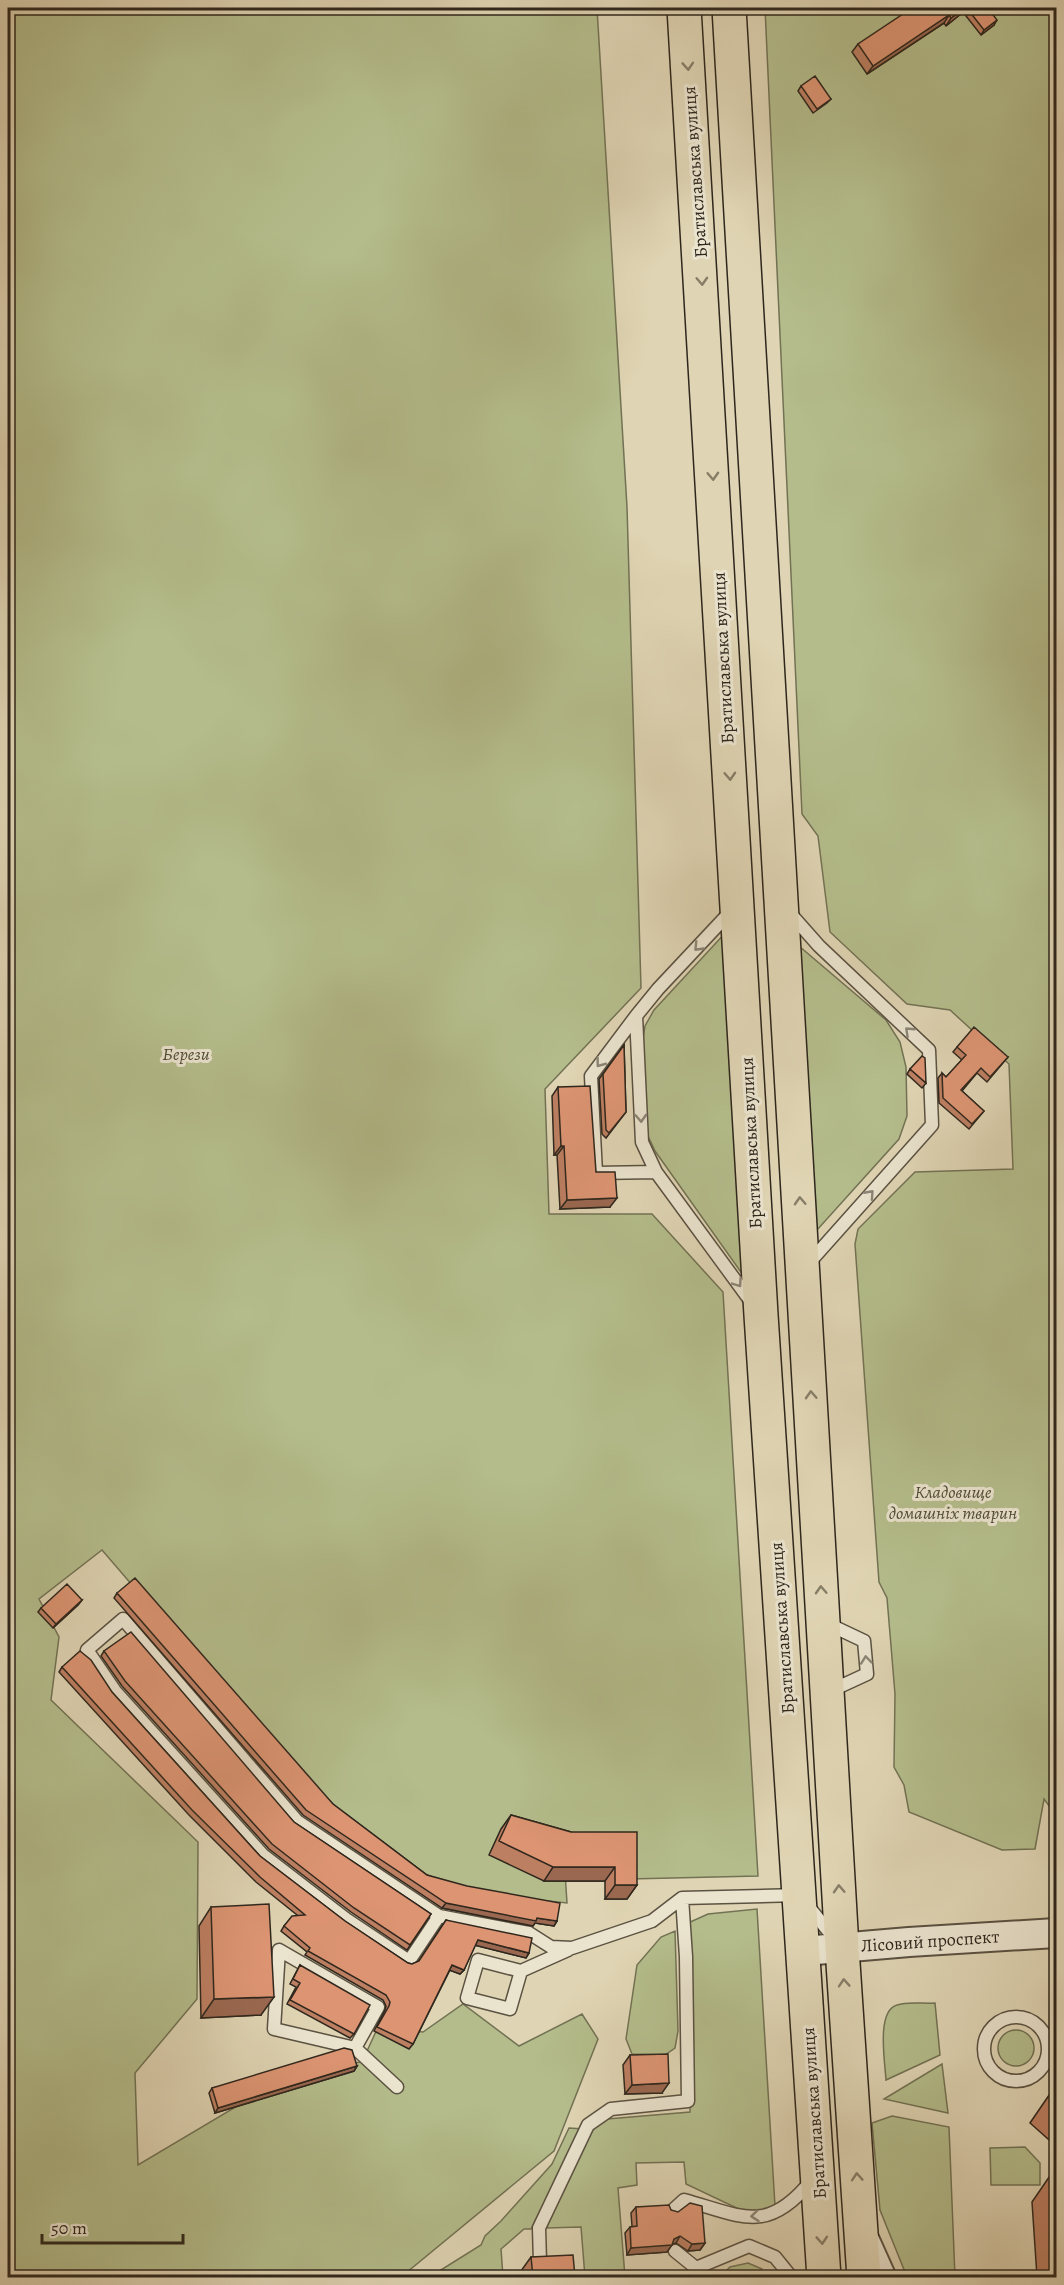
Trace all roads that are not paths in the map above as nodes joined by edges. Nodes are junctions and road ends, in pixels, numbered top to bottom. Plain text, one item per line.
1 (684, 8) edge
2 (729, 8) edge
3 (737, 904) junction
4 (782, 904) junction
5 (636, 1016) junction
6 (656, 1172) junction
7 (804, 1269) junction
8 (761, 1315) junction
9 (799, 1895) junction
10 (682, 1898) junction
11 (439, 1916) junction
12 (1056, 1933) edge
13 (572, 1948) junction
14 (842, 1948) junction
15 (804, 1951) junction
16 (521, 1971) junction
17 (1051, 2033) edge
18 (355, 2048) junction
19 (397, 2087) dead end
20 (817, 2173) junction
21 (672, 2211) edge
22 (861, 2222) junction
23 (675, 2251) edge
24 (540, 2262) edge
25 (792, 2277) edge
26 (824, 2277) edge
27 (864, 2277) edge
28 (885, 2277) edge

1 -> 3 main road, Братиславська вулиця
2 - 4 main road
3 -> 5 lane
3 - 8 main road, Братиславська вулиця
7 -> 4 main road
7 -> 4 lane
5 -> 6 lane
5 -> 6 lane
6 -> 8 lane
14 -> 7 main road
8 - 9 main road, Братиславська вулиця
9 - 10 lane
9 - 14 lane
9 - 15 main road, Братиславська вулиця
10 - 13 lane
10 - 24 lane
11 - 11 lane
11 - 13 lane
12 - 14 street, Лісовий проспект
13 - 16 lane
14 - 15 street, Лісовий проспект
22 -> 14 main road
15 - 20 main road, Братиславська вулиця
16 - 16 lane
17 - 17 lane
18 - 18 lane
18 - 19 lane
20 -> 21 lane
20 -> 26 main road, Братиславська вулиця
22 - 27 main road
22 - 28 street
23 - 25 lane

